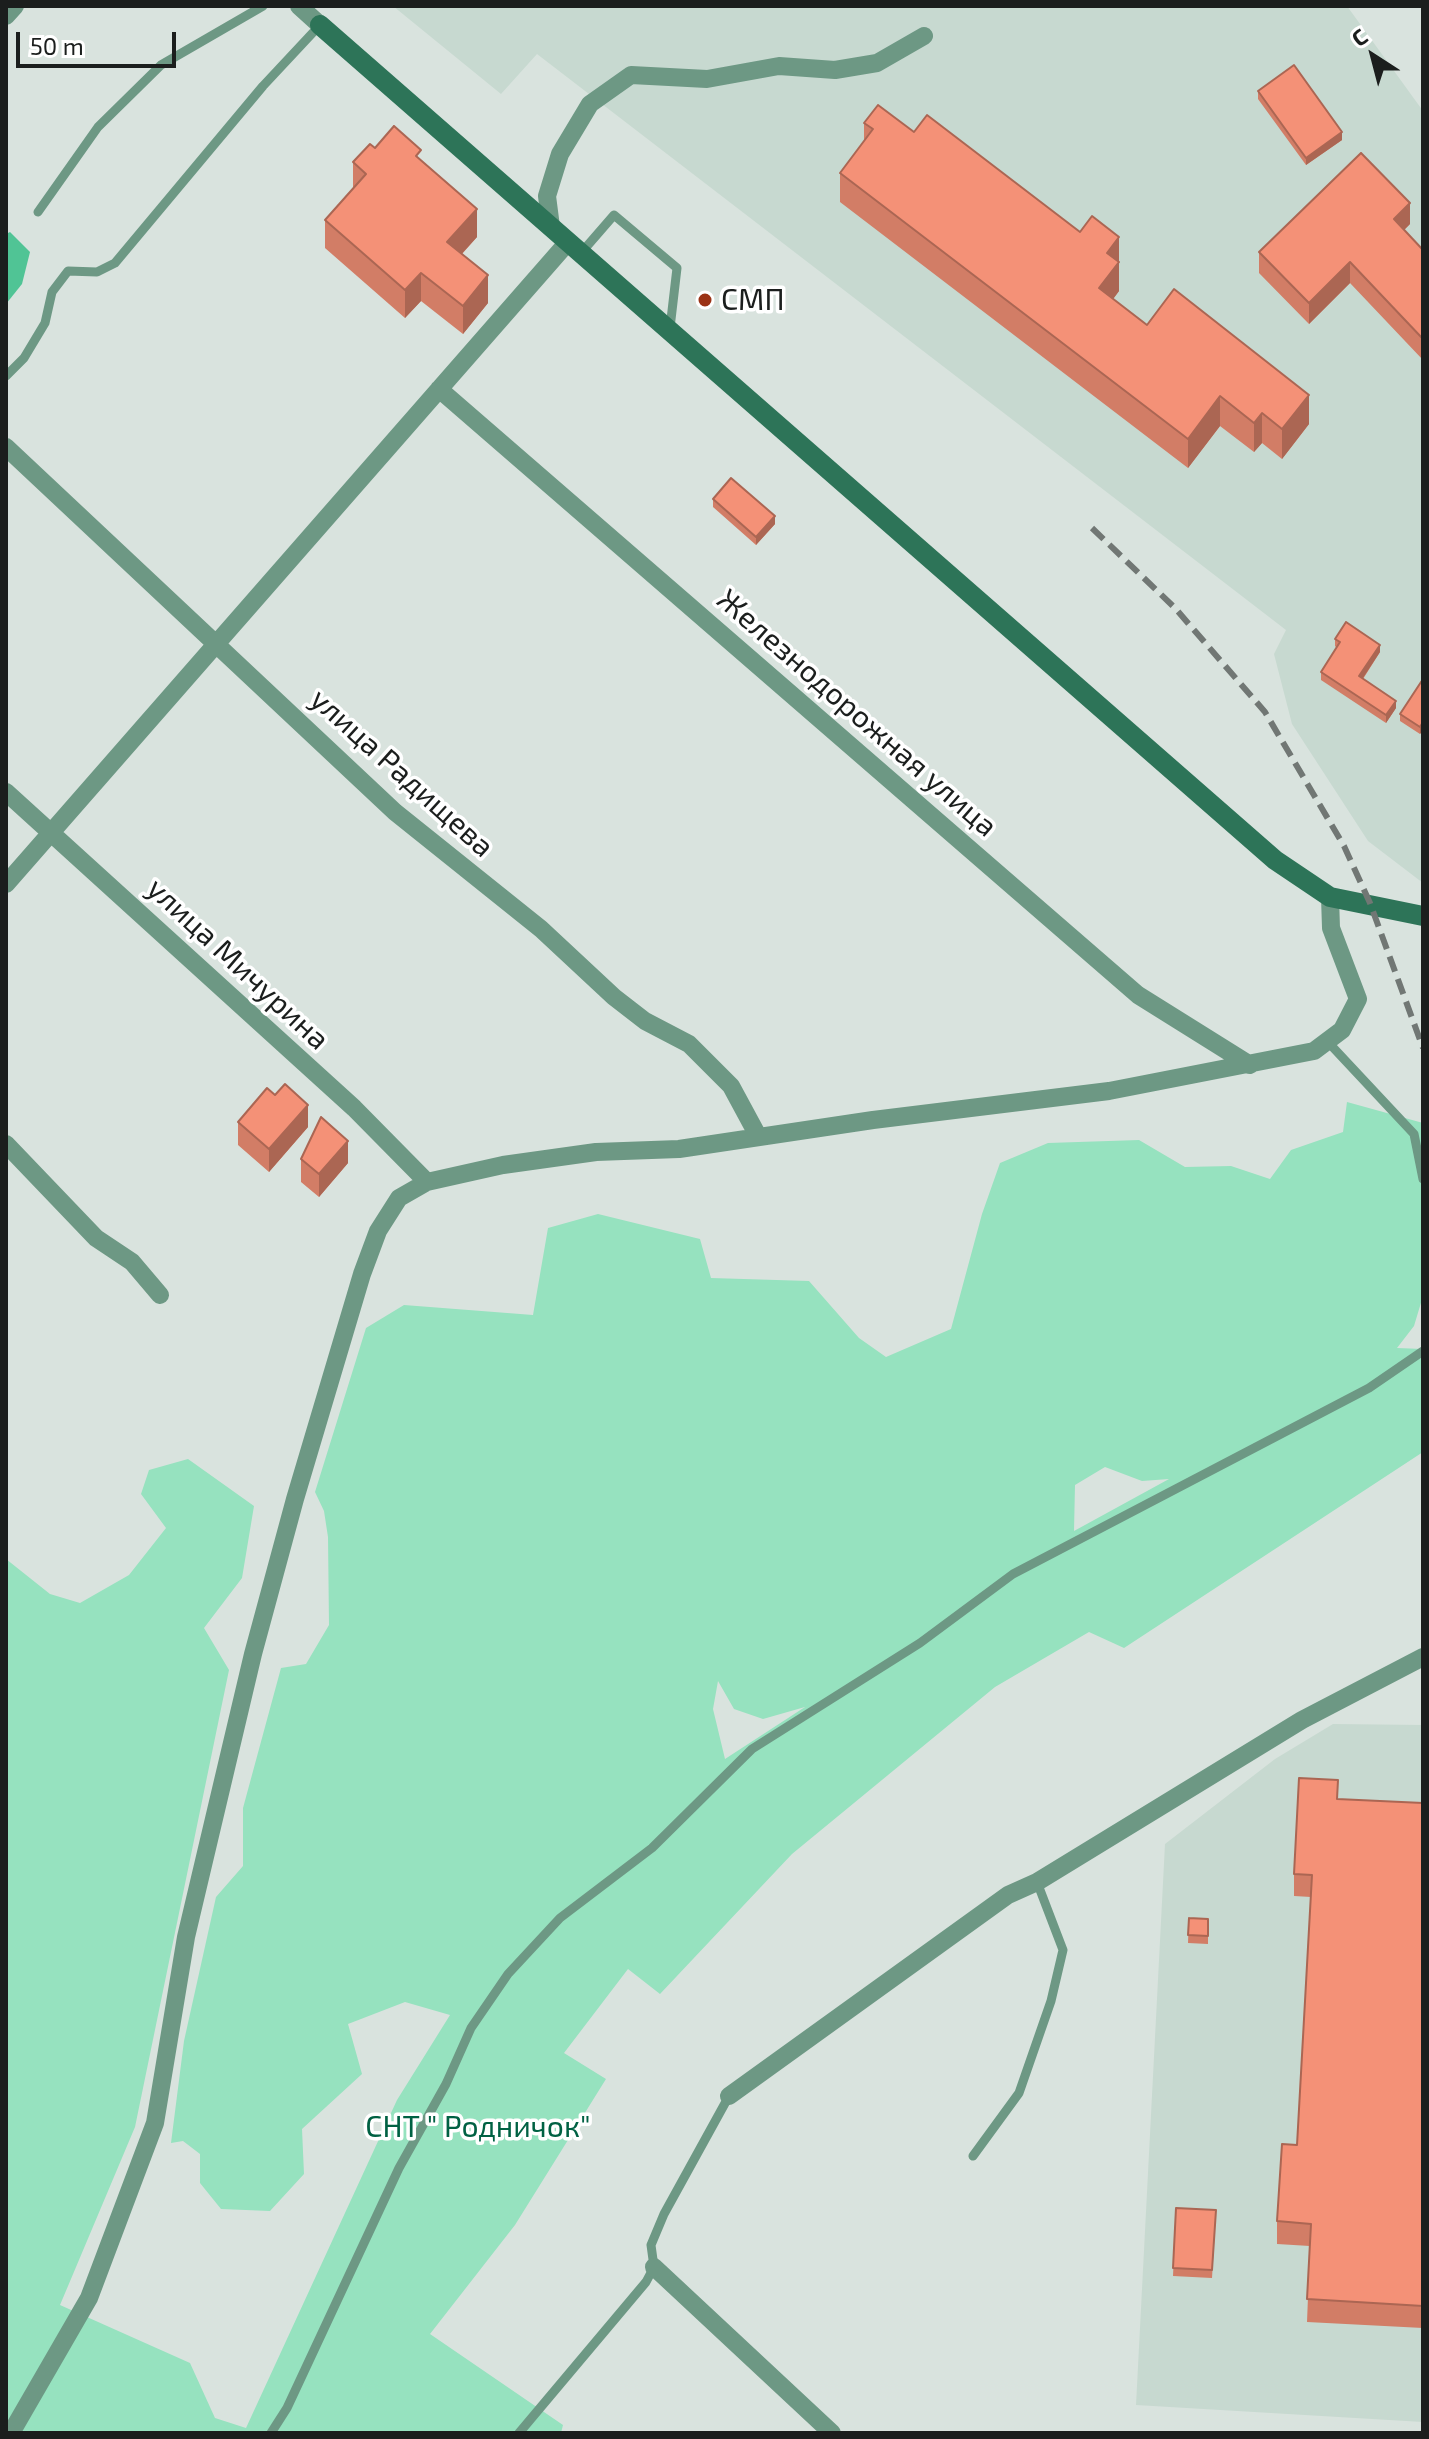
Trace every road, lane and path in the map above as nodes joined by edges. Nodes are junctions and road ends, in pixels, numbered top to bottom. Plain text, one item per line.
1 (15, 6) edge
2 (263, 6) edge
3 (299, 6) edge
4 (316, 15) edge
5 (6, 16) edge
6 (924, 36) dead end
7 (38, 212) dead end
8 (551, 227) junction
9 (575, 248) junction
10 (670, 331) junction
11 (6, 376) edge
12 (439, 389) junction
13 (6, 447) edge
14 (217, 642) junction
15 (6, 792) edge
16 (53, 831) junction
17 (6, 884) edge
18 (1330, 897) junction
19 (1423, 916) edge
20 (1327, 1041) junction
21 (1250, 1065) junction
22 (758, 1136) junction
23 (6, 1144) edge
24 (1423, 1179) edge
25 (427, 1182) junction
26 (160, 1295) dead end
27 (1423, 1351) edge
28 (1423, 1657) edge
29 (1037, 1882) junction
30 (729, 2096) joint
31 (973, 2156) dead end
32 (654, 2267) junction
33 (11, 2433) edge
34 (271, 2433) edge
35 (519, 2433) edge
36 (832, 2433) edge

1 - 5 street
2 - 7 lane
3 - 4 street
4 - 8 street
4 - 11 lane
6 - 8 street
8 - 9 street
9 - 10 street
9 - 10 lane
9 - 12 street
10 - 18 street
12 - 14 street
12 - 21 street, Железнодорожная улица
13 - 14 street, улица Радищева
14 - 16 street
14 - 22 street, улица Радищева
15 - 16 street, улица Мичурина
16 - 17 street
16 - 25 street, улица Мичурина
18 - 19 street
18 - 20 street
20 - 21 street
20 - 24 lane
21 - 22 street
22 - 25 street
23 - 26 street
25 - 33 street
27 - 34 lane
28 - 29 street
29 - 30 street
29 - 31 lane
30 - 32 lane
32 - 35 lane
32 - 36 street

